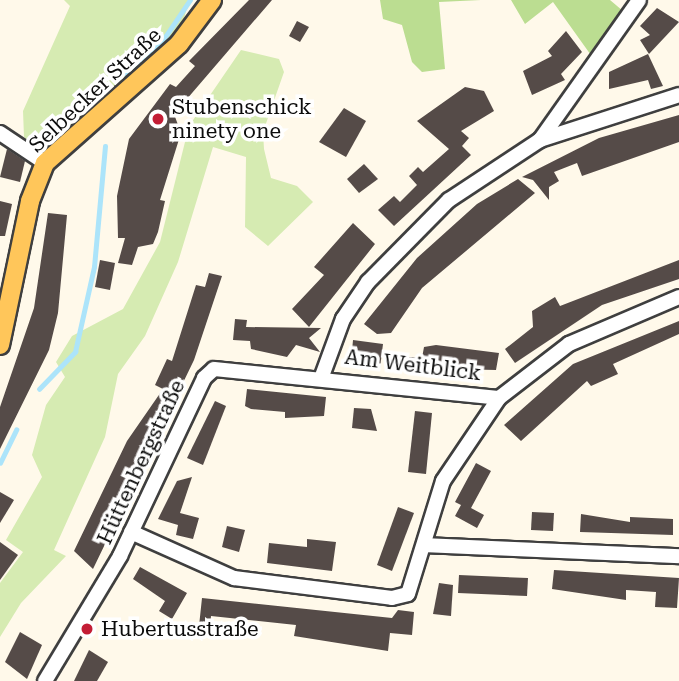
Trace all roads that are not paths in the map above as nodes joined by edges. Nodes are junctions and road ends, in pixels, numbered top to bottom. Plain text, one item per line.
1 (212, 0) edge
2 (639, 0) edge
3 (679, 95) edge
4 (0, 133) edge
5 (540, 139) junction
6 (45, 163) junction
7 (679, 297) edge
8 (0, 345) edge
9 (321, 376) junction
10 (499, 398) junction
11 (131, 532) junction
12 (424, 545) junction
13 (679, 556) edge
14 (45, 681) edge

1 - 6 main road, Selbecker Straße
2 - 5 street
3 - 5 street
4 - 6 street
5 - 9 street
6 - 8 main road, Selbecker Straße
7 - 10 street, Am Weitblick
9 - 10 street, Am Weitblick
9 - 11 street, Hüttenbergstraße
10 - 12 street, Am Weitblick
11 - 12 street, Am Weitblick
11 - 14 street, Hüttenbergstraße
12 - 13 street

